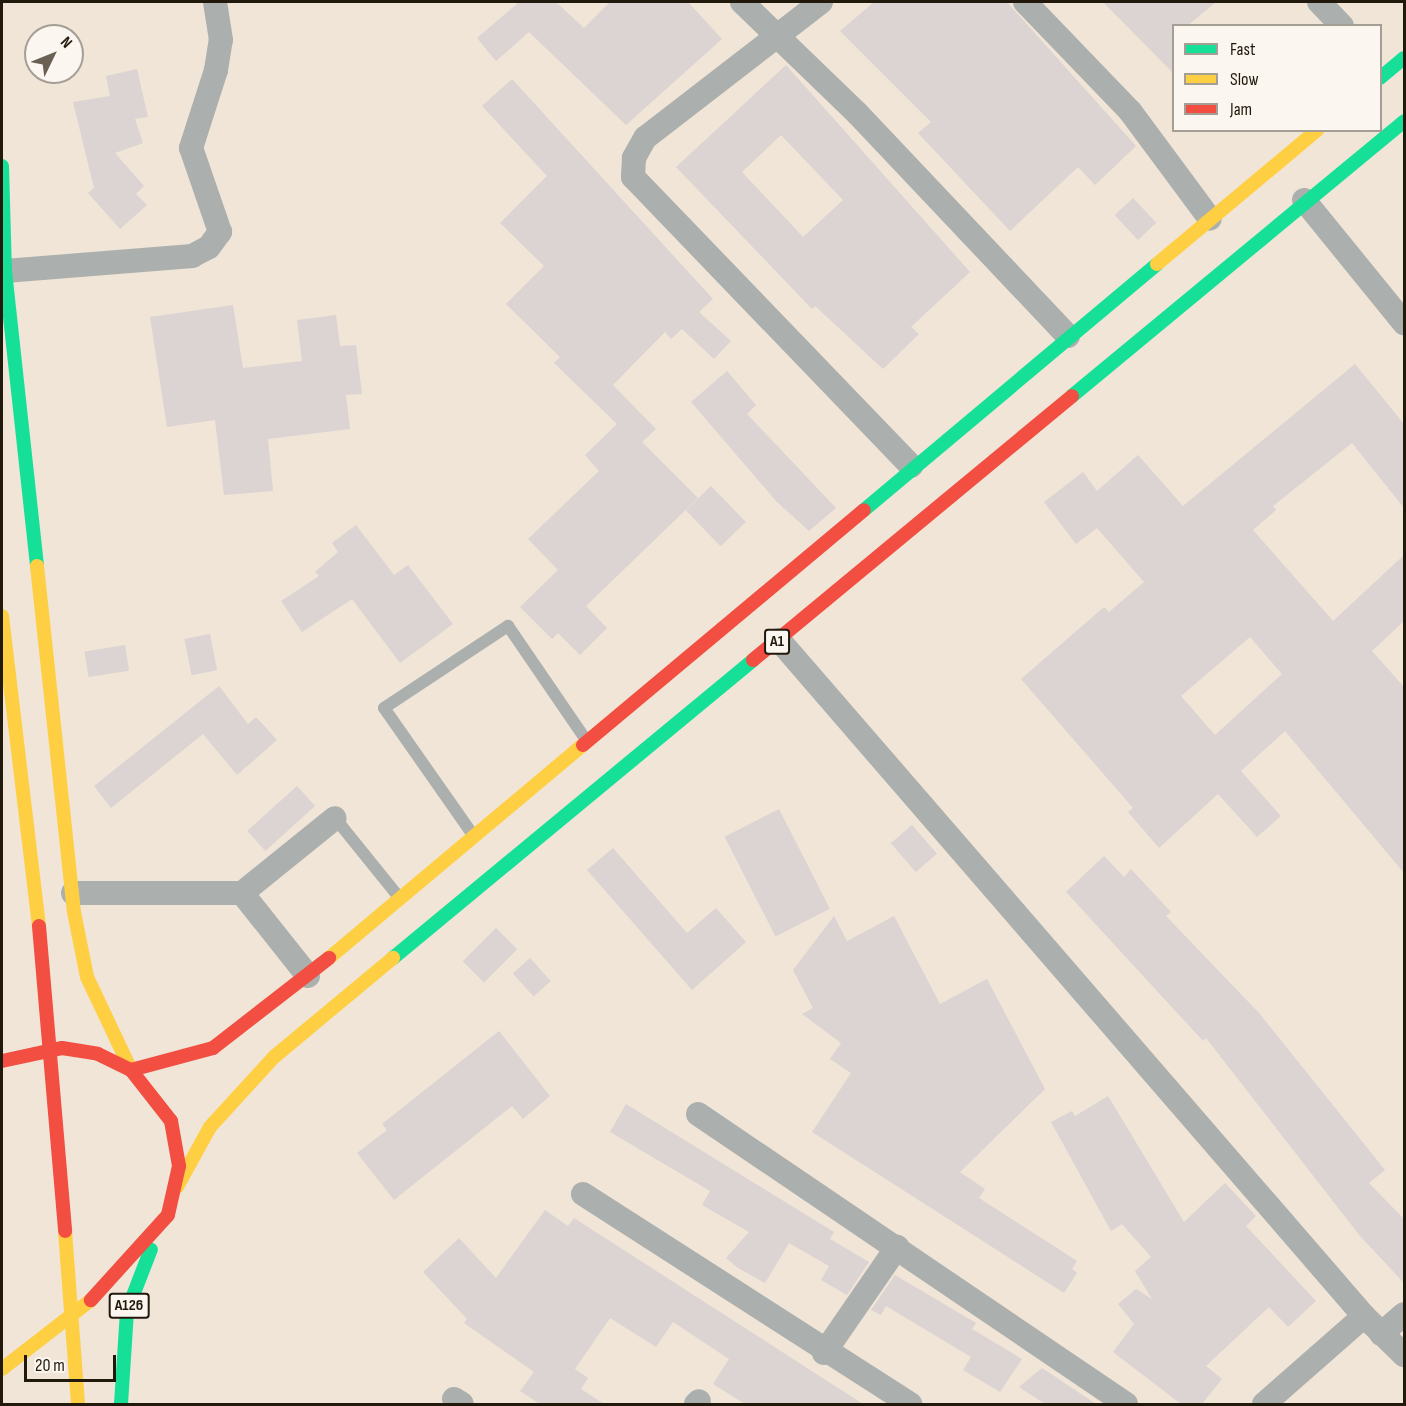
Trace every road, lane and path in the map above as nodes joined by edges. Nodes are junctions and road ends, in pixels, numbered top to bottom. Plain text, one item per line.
1 (215, 2) edge
2 (742, 2) edge
3 (821, 2) edge
4 (1025, 2) edge
5 (777, 38) junction
6 (1404, 58) edge
7 (1382, 73) edge
8 (1404, 121) edge
9 (1315, 132) edge
10 (2, 165) edge
11 (1304, 200) junction
12 (1210, 219) junction
13 (5, 272) junction
14 (1404, 322) edge
15 (1068, 336) junction
16 (911, 466) junction
17 (2, 616) edge
18 (779, 640) junction
19 (589, 743) junction
20 (335, 818) joint
21 (474, 836) junction
22 (242, 892) junction
23 (73, 893) junction
24 (398, 896) junction
25 (308, 976) junction
26 (2, 1061) edge
27 (130, 1070) junction
28 (698, 1114) dead end
29 (177, 1187) junction
30 (583, 1194) dead end
31 (168, 1215) junction
32 (897, 1247) junction
33 (1404, 1314) edge
34 (1364, 1316) junction
35 (1381, 1334) junction
36 (824, 1353) junction
37 (1404, 1354) edge
38 (2, 1369) edge
39 (78, 1404) edge
40 (121, 1404) edge
41 (910, 1404) edge
42 (1126, 1404) edge
43 (1264, 1404) edge

1 - 13 street
2 - 5 street
3 - 5 street
4 - 12 street
5 - 15 street
5 - 16 street
6 - 7 main road
8 - 11 main road, A1
9 - 12 main road
10 - 13 main road
11 - 14 street
11 - 18 main road, A1
12 - 15 main road
13 - 23 main road
15 - 16 main road
16 - 19 main road
17 - 39 main road, bridge
18 - 29 main road, A1
18 - 34 street
19 - 21 main road
19 - 21 lane
20 - 22 street
20 - 24 lane
21 - 24 main road
22 - 23 street
22 - 25 street
23 - 27 main road
24 - 25 main road
25 - 27 main road
26 - 27 main road
27 - 29 main road
28 - 32 street
29 - 31 main road
30 - 36 street
31 - 38 main road
31 - 40 main road, A126
32 - 36 street
32 - 42 street
33 - 35 street
34 - 35 street
34 - 43 street
35 - 37 street
36 - 41 street

